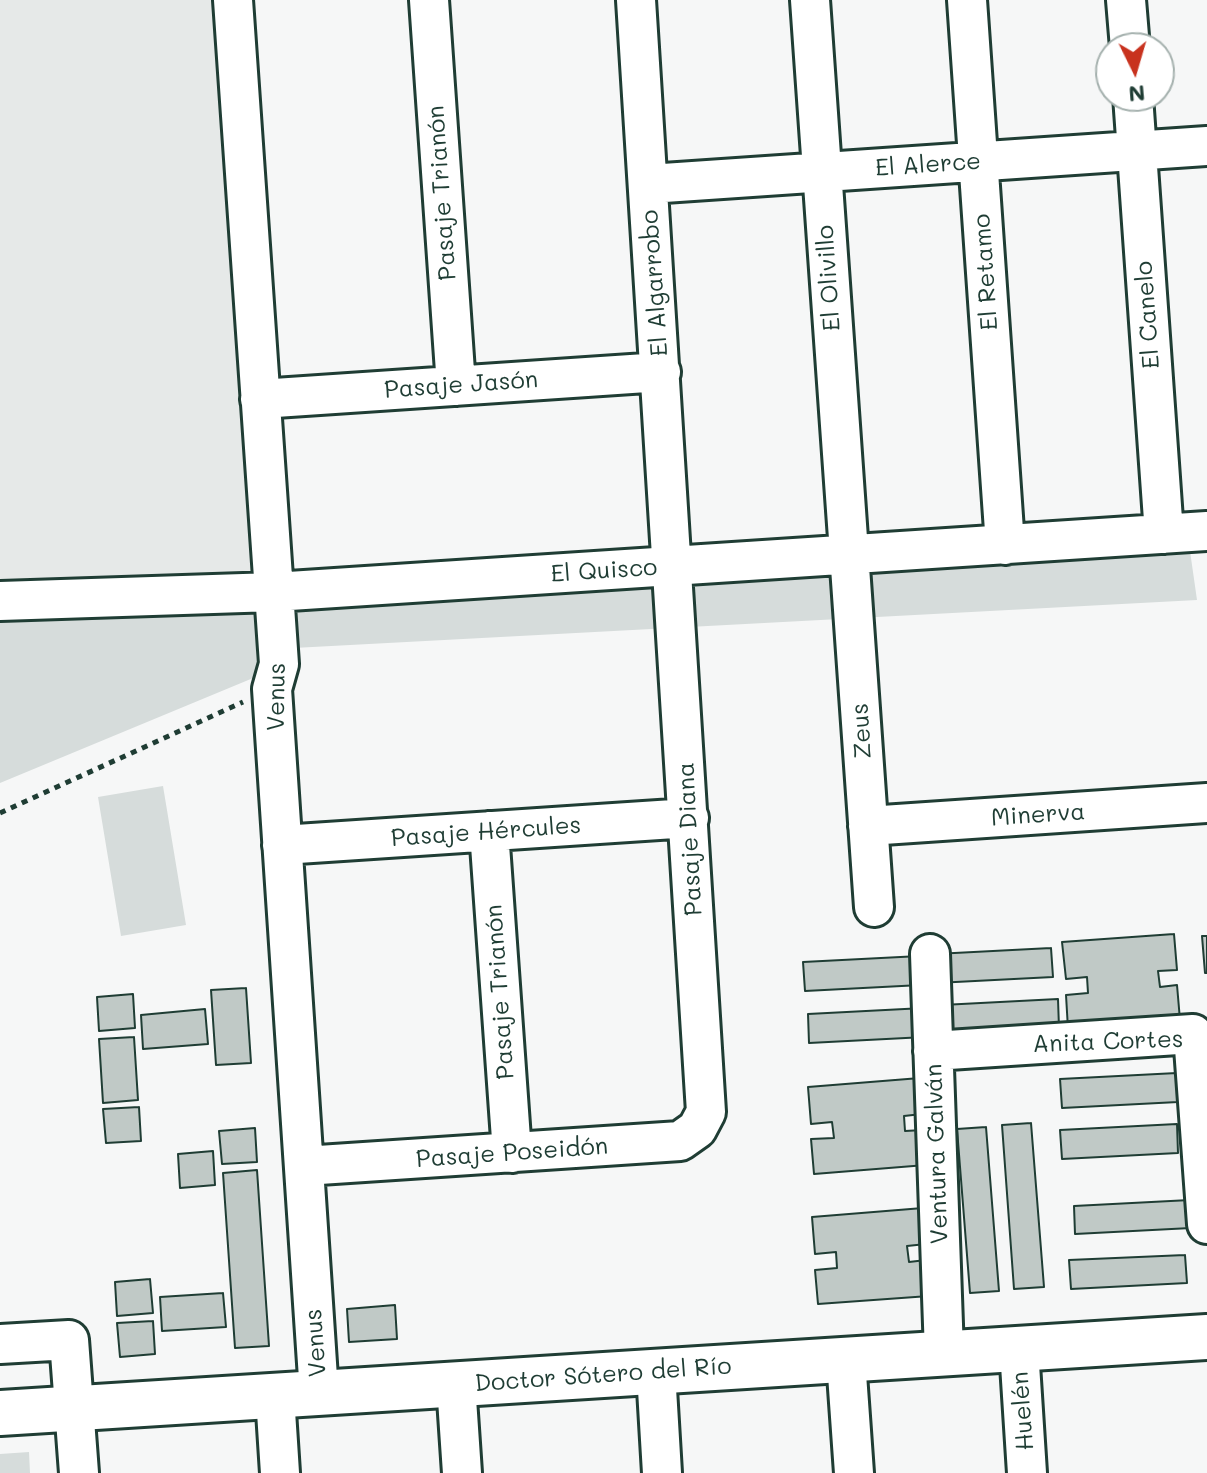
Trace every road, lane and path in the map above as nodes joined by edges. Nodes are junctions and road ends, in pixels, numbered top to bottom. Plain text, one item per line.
1 (233, 0) edge
2 (429, 0) edge
3 (636, 0) edge
4 (810, 0) edge
5 (967, 0) edge
6 (1126, 0) edge
7 (1129, 32) edge
8 (1134, 112) edge
9 (1207, 146) edge
10 (1137, 151) junction
11 (978, 162) junction
12 (821, 172) junction
13 (649, 184) junction
14 (661, 372) junction
15 (456, 386) junction
16 (260, 399) junction
17 (1207, 531) edge
18 (1164, 534) junction
19 (1005, 545) junction
20 (849, 555) junction
21 (674, 567) junction
22 (274, 592) junction
23 (0, 601) edge
24 (272, 689) junction
25 (1207, 803) edge
26 (0, 813) edge
27 (689, 818) junction
28 (868, 826) junction
29 (489, 831) junction
30 (282, 845) junction
31 (874, 907) dead end
32 (930, 954) dead end
33 (933, 1051) junction
34 (706, 1112) joint
35 (512, 1153) junction
36 (304, 1166) junction
37 (1207, 1224) edge
38 (1207, 1337) edge
39 (0, 1344) edge
40 (1019, 1349) junction
41 (944, 1353) junction
42 (846, 1360) junction
43 (656, 1372) junction
44 (456, 1384) junction
45 (319, 1393) junction
46 (275, 1396) junction
47 (74, 1409) junction
48 (0, 1413) edge
49 (79, 1473) edge
50 (280, 1473) edge
51 (462, 1473) edge
52 (662, 1473) edge
53 (854, 1473) edge
54 (1027, 1473) edge

1 - 16 street, Venus
2 - 15 street, Pasaje Trianón
3 - 13 street, El Algarrobo
4 - 12 street, El Olivillo
5 - 11 street, El Retamo
6 - 7 street
8 - 10 street, El Canelo
9 - 10 street, El Alerce
10 - 11 street, El Alerce
10 - 18 street, El Canelo
11 - 12 street, El Alerce
11 - 19 street, El Retamo
12 - 13 street, El Alerce
12 - 20 street, El Olivillo
13 - 14 street, El Algarrobo
14 - 15 street, Pasaje Jasón
14 - 21 street, El Algarrobo
15 - 16 street, Pasaje Jasón
16 - 22 street, Venus
17 - 18 street, El Quisco
18 - 19 street, El Quisco
19 - 20 street, El Quisco
20 - 21 street, El Quisco
20 - 28 street, Zeus
21 - 22 street, El Quisco
21 - 27 street, Pasaje Diana
22 - 23 street, El Quisco
22 - 24 street, Venus
24 - 26 path
24 - 30 street, Venus
25 - 28 street, Minerva
27 - 29 street, Pasaje Hércules
27 - 34 street, Pasaje Diana
28 - 31 street, Zeus
29 - 30 street, Pasaje Hércules
29 - 35 street, Pasaje Trianón
30 - 36 street, Venus
32 - 33 street, Ventura Galván
33 - 37 street, Anita Cortes
33 - 41 street, Ventura Galván
34 - 35 street, Pasaje Poseidón
35 - 36 street, Pasaje Poseidón
36 - 45 street, Venus
38 - 40 main road, Doctor Sótero del Río
39 - 47 street
40 - 41 main road, Doctor Sótero del Río
40 - 54 street, Huelén
41 - 42 main road, Doctor Sótero del Río
42 - 43 main road, Doctor Sótero del Río
42 - 53 street
43 - 44 main road, Doctor Sótero del Río
43 - 52 street
44 - 45 main road, Doctor Sótero del Río
44 - 51 street
45 - 46 main road, Doctor Sótero del Río
46 - 47 main road, Doctor Sótero del Río
46 - 50 street
47 - 48 main road, Doctor Sótero del Río
47 - 49 street

